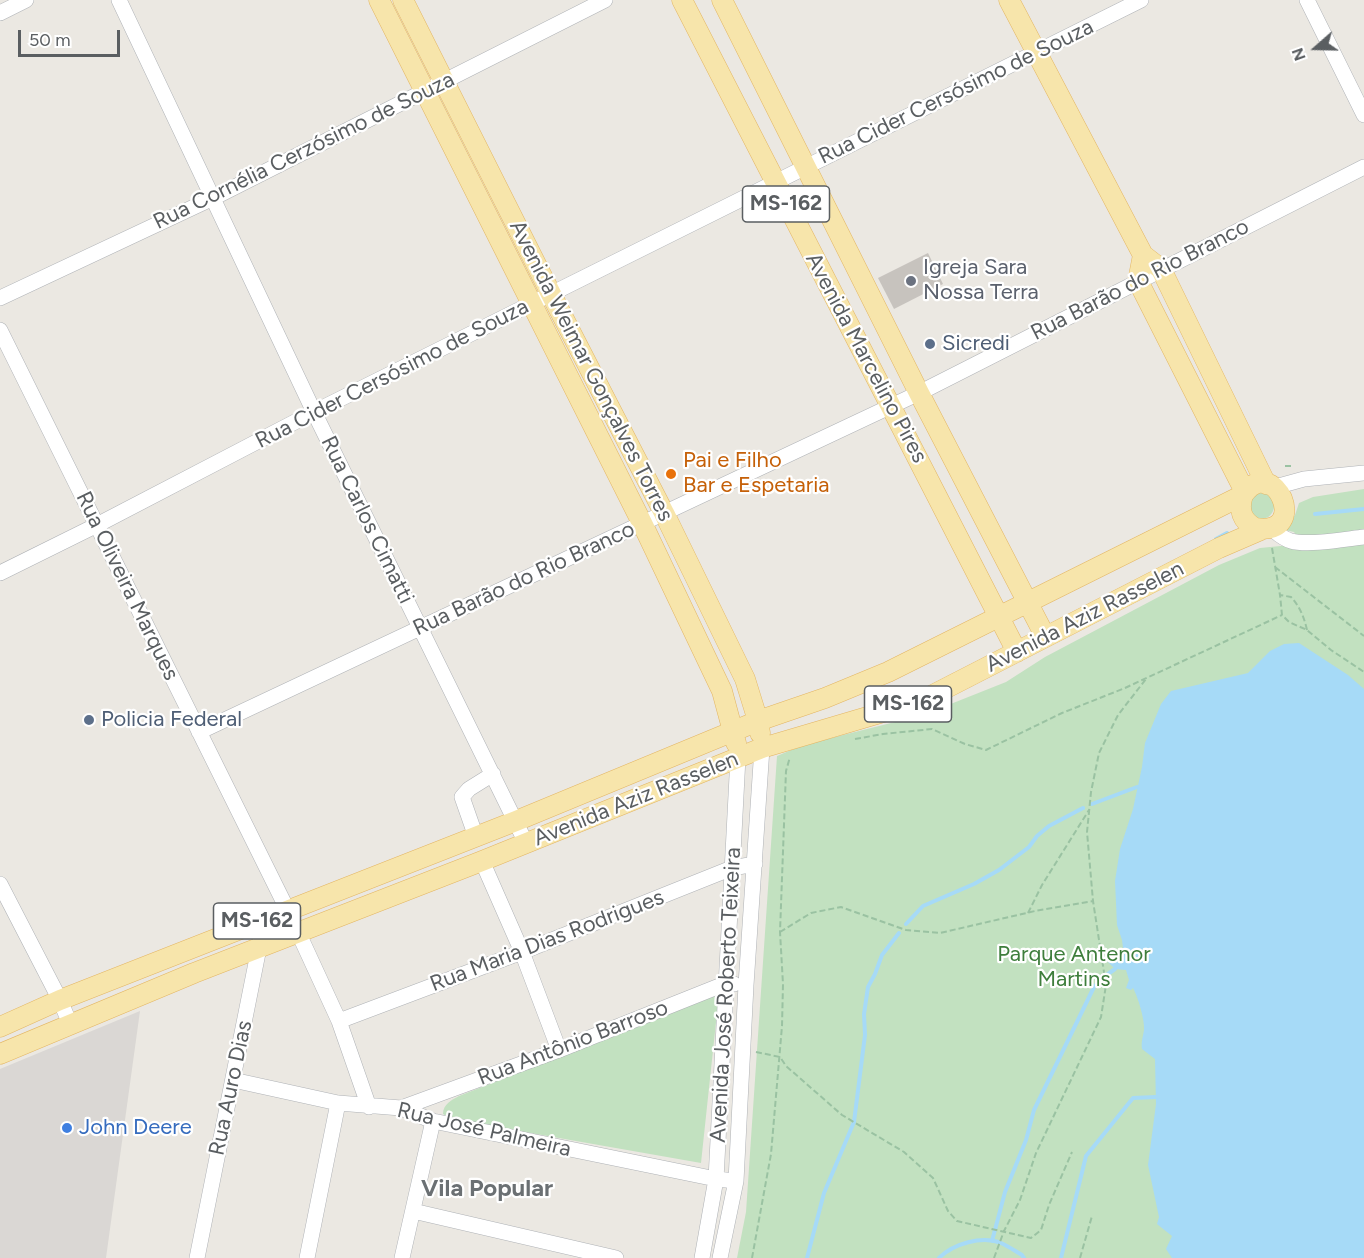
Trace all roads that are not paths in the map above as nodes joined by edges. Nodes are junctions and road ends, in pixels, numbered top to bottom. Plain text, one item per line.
1 (26, 0) edge
2 (119, 0) edge
3 (379, 0) edge
4 (403, 0) edge
5 (605, 0) edge
6 (682, 0) edge
7 (722, 0) edge
8 (1009, 0) edge
9 (1141, 0) edge
10 (1307, 0) edge
11 (0, 13) edge
12 (1036, 52) junction
13 (445, 82) junction
14 (426, 92) junction
15 (1364, 115) edge
16 (806, 166) junction
17 (1364, 166) edge
18 (775, 182) junction
19 (213, 198) junction
20 (1143, 255) junction
21 (1161, 269) junction
22 (1138, 281) junction
23 (551, 294) junction
24 (1172, 294) junction
25 (0, 298) edge
26 (531, 304) junction
27 (1151, 306) junction
28 (0, 330) edge
29 (919, 393) junction
30 (892, 406) junction
31 (314, 412) junction
32 (1364, 472) edge
33 (1270, 485) junction
34 (1244, 494) junction
35 (664, 513) junction
36 (642, 524) junction
37 (97, 525) junction
38 (1267, 529) junction
39 (1364, 537) edge
40 (0, 573) edge
41 (1028, 603) junction
42 (999, 617) junction
43 (421, 628) junction
44 (1045, 636) junction
45 (1017, 652) junction
46 (758, 721) junction
47 (734, 730) junction
48 (199, 732) junction
49 (762, 748) junction
50 (738, 757) junction
51 (493, 774) junction
52 (516, 821) junction
53 (476, 837) junction
54 (526, 843) junction
55 (482, 861) junction
56 (755, 864) junction
57 (732, 868) junction
58 (0, 884) edge
59 (265, 918) junction
60 (293, 921) junction
61 (260, 948) junction
62 (522, 952) junction
63 (727, 983) junction
64 (746, 985) junction
65 (60, 1000) junction
66 (339, 1021) junction
67 (70, 1024) junction
68 (0, 1027) edge
69 (559, 1050) junction
70 (0, 1054) edge
71 (233, 1080) junction
72 (338, 1103) junction
73 (369, 1107) junction
74 (401, 1108) junction
75 (433, 1121) junction
76 (716, 1179) junction
77 (735, 1181) junction
78 (413, 1211) junction
79 (197, 1258) edge
80 (307, 1258) edge
81 (402, 1258) edge
82 (616, 1258) edge
83 (702, 1258) edge
84 (720, 1258) edge

1 - 11 street
2 - 19 street, Rua Carlos Cimatti
3 - 14 main road, Avenida Weimar Gonçalves Torres
4 - 13 main road, Avenida Weimar Gonçalves Torres
5 - 13 street, Rua Cornélia Cerzósimo de Souza
6 - 18 main road, Avenida Marcelino Pires / MS-162
7 - 16 main road, Avenida Marcelino Pires / MS-162
8 - 12 main road
9 - 12 street, Rua Cider Cersósimo de Souza
10 - 15 street
12 - 16 street, Rua Cider Cersósimo de Souza
12 - 20 main road
13 - 14 street, Rua Cornélia Cerzósimo de Souza
13 - 23 main road, Avenida Weimar Gonçalves Torres
14 - 19 street, Rua Cornélia Cerzósimo de Souza
14 - 26 main road, Avenida Weimar Gonçalves Torres
16 - 18 street, Rua Cider Cersósimo de Souza
16 - 29 main road, Avenida Marcelino Pires / MS-162
17 - 21 street, Rua Barão do Rio Branco
18 - 23 street, Rua Cider Cersósimo de Souza
18 - 30 main road, Avenida Marcelino Pires / MS-162
19 - 25 street, Rua Cornélia Cerzósimo de Souza
19 - 31 street, Rua Carlos Cimatti
20 - 21 main road
20 - 22 main road
21 - 22 street, Rua Barão do Rio Branco
21 - 24 main road
22 - 27 main road
22 - 29 street, Rua Barão do Rio Branco
23 - 26 street, Rua Cider Cersósimo de Souza
23 - 35 main road, Avenida Weimar Gonçalves Torres
24 - 27 main road
24 - 33 main road
26 - 31 street, Rua Cider Cersósimo de Souza
26 - 36 main road, Avenida Weimar Gonçalves Torres
27 - 34 main road
28 - 37 street, Rua Oliveira Marques
29 - 30 street, Rua Barão do Rio Branco
29 - 41 main road, Avenida Marcelino Pires / MS-162
30 - 35 street, Rua Barão do Rio Branco
30 - 42 main road, Avenida Marcelino Pires / MS-162
31 - 37 street, Rua Cider Cersósimo de Souza
31 - 43 street, Rua Carlos Cimatti
32 - 33 street
33 - 34 main road, Avenida Aziz Rasselen
33 - 38 main road
34 - 38 main road
34 - 41 main road, Avenida Aziz Rasselen
35 - 36 street, Rua Barão do Rio Branco
35 - 46 main road, Avenida Weimar Gonçalves Torres
36 - 43 street, Rua Barão do Rio Branco
36 - 47 main road, Avenida Weimar Gonçalves Torres
37 - 40 street, Rua Cider Cersósimo de Souza
37 - 48 street, Rua Oliveira Marques
38 - 39 street
38 - 44 main road, Avenida Aziz Rasselen
41 - 42 main road, Avenida Aziz Rasselen / MS-162
41 - 44 main road, Avenida Marcelino Pires / MS-162
42 - 45 main road, Avenida Marcelino Pires / MS-162
42 - 46 main road, Avenida Aziz Rasselen / MS-162
43 - 48 street, Rua Barão do Rio Branco
43 - 51 street, Rua Carlos Cimatti
44 - 45 main road, Avenida Aziz Rasselen / MS-162
45 - 49 main road, Avenida Aziz Rasselen / MS-162
46 - 47 main road, Avenida Aziz Rasselen / MS-162
46 - 49 main road, Avenida Weimar Gonçalves Torres
47 - 50 main road, Avenida José Roberto Teixeira
47 - 52 main road, Avenida Aziz Rasselen / MS-162
48 - 60 street, Rua Oliveira Marques
49 - 50 main road, Avenida Aziz Rasselen / MS-162
49 - 56 street, Avenida José Roberto Teixeira
50 - 54 main road, Avenida Aziz Rasselen / MS-162
50 - 57 street, Avenida José Roberto Teixeira
51 - 52 street, Rua Carlos Cimatti
51 - 53 street
52 - 53 main road, Avenida Aziz Rasselen / MS-162
52 - 54 street, Rua Carlos Cimatti
53 - 60 main road, Avenida Aziz Rasselen / MS-162
54 - 55 main road, Avenida Aziz Rasselen / MS-162
55 - 60 main road, Avenida Aziz Rasselen / MS-162
55 - 62 street
56 - 57 street, Rua Maria Dias Rodrigues
56 - 64 street, Avenida José Roberto Teixeira
57 - 62 street, Rua Maria Dias Rodrigues
57 - 63 street, Avenida José Roberto Teixeira
58 - 65 street
59 - 60 main road, Avenida Aziz Rasselen / MS-162
59 - 61 street, Rua Auro Dias
59 - 65 main road, Avenida Aziz Rasselen / MS-162
60 - 61 main road, Avenida Aziz Rasselen / MS-162
60 - 66 street, Rua Oliveira Marques
61 - 67 main road, Avenida Aziz Rasselen / MS-162
61 - 71 street, Rua Auro Dias
62 - 66 street, Rua Maria Dias Rodrigues
62 - 69 street
63 - 64 street, Rua Antônio Barroso
63 - 69 street, Rua Antônio Barroso
63 - 76 street, Avenida José Roberto Teixeira
64 - 77 street, Avenida José Roberto Teixeira
65 - 67 street
65 - 68 main road, Avenida Aziz Rasselen / MS-162
66 - 73 street, Rua Oliveira Marques
67 - 70 main road, Avenida Aziz Rasselen / MS-162
69 - 74 street, Rua Antônio Barroso
71 - 72 street, Rua José Palmeira
71 - 79 street, Rua Auro Dias
72 - 73 street, Rua José Palmeira
72 - 80 street
73 - 74 street, Rua José Palmeira
74 - 75 street, Rua José Palmeira
75 - 76 street, Rua José Palmeira
75 - 78 street
76 - 77 street, Rua José Palmeira
76 - 83 street, Avenida José Roberto Teixeira
77 - 84 street, Avenida José Roberto Teixeira
78 - 81 street
78 - 82 street

